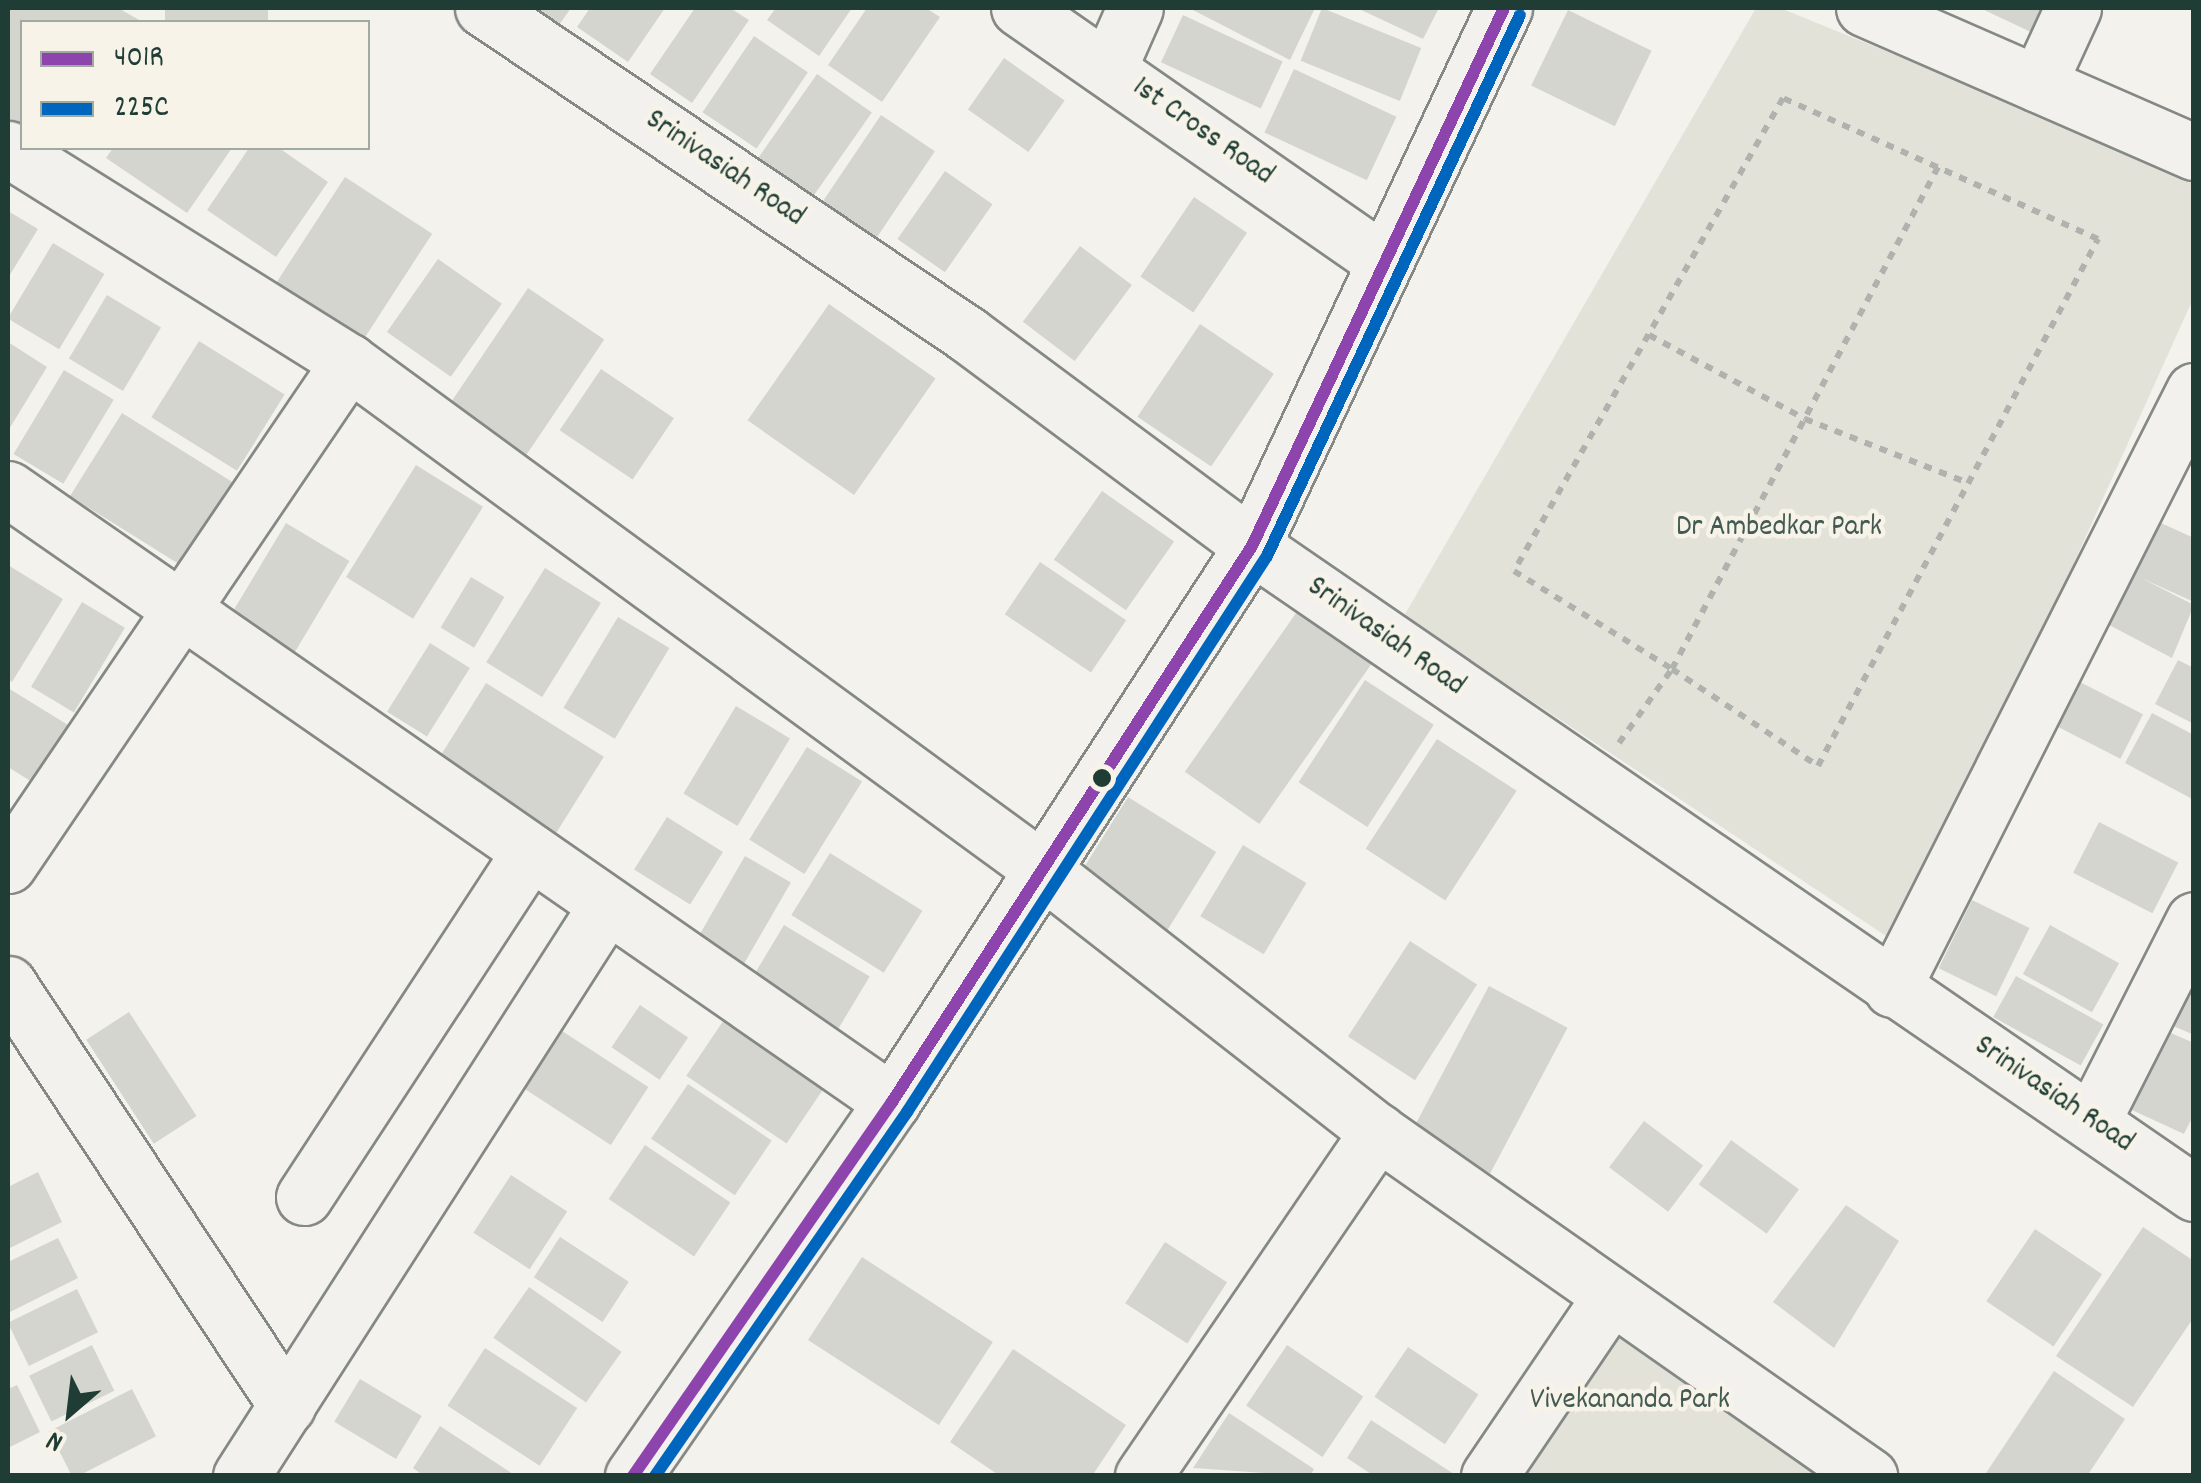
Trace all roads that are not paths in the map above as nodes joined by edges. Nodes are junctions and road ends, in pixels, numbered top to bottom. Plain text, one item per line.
1 (483, 8) edge
2 (1019, 8) edge
3 (1135, 8) edge
4 (1504, 8) edge
5 (1864, 8) edge
6 (2074, 8) edge
7 (1109, 67) junction
8 (2038, 84) junction
9 (8, 150) edge
10 (2194, 152) edge
11 (1384, 262) junction
12 (349, 362) junction
13 (2190, 405) edge
14 (8, 489) edge
15 (1252, 546) junction
16 (182, 608) junction
17 (530, 850) junction
18 (10, 856) edge
19 (1040, 868) junction
20 (608, 905) junction
21 (2193, 922) edge
22 (8, 984) edge
23 (1892, 988) junction
24 (892, 1102) junction
25 (2092, 1121) junction
26 (1378, 1132) junction
27 (2194, 1193) edge
28 (304, 1196) dead end
29 (1612, 1296) junction
30 (287, 1406) junction
31 (241, 1476) edge
32 (632, 1476) edge
33 (1143, 1476) edge
34 (1489, 1476) edge
35 (1869, 1476) edge

1 - 15 street, Srinivasiah Road
2 - 7 street, 1st Cross Road
3 - 7 street
4 - 11 street
5 - 8 street
6 - 8 street
7 - 11 street, 1st Cross Road
8 - 10 street
9 - 12 street
11 - 15 street
12 - 16 street
12 - 19 street
13 - 23 street
14 - 16 street
15 - 19 street
15 - 23 street, Srinivasiah Road
16 - 17 street
16 - 18 street
17 - 20 street
17 - 28 street
19 - 24 street
19 - 26 street
20 - 24 street
20 - 30 street
21 - 25 street
22 - 30 street
23 - 25 street, Srinivasiah Road
24 - 32 street
25 - 27 street, Srinivasiah Road
26 - 29 street
26 - 33 street
29 - 34 street
29 - 35 street
30 - 31 street

